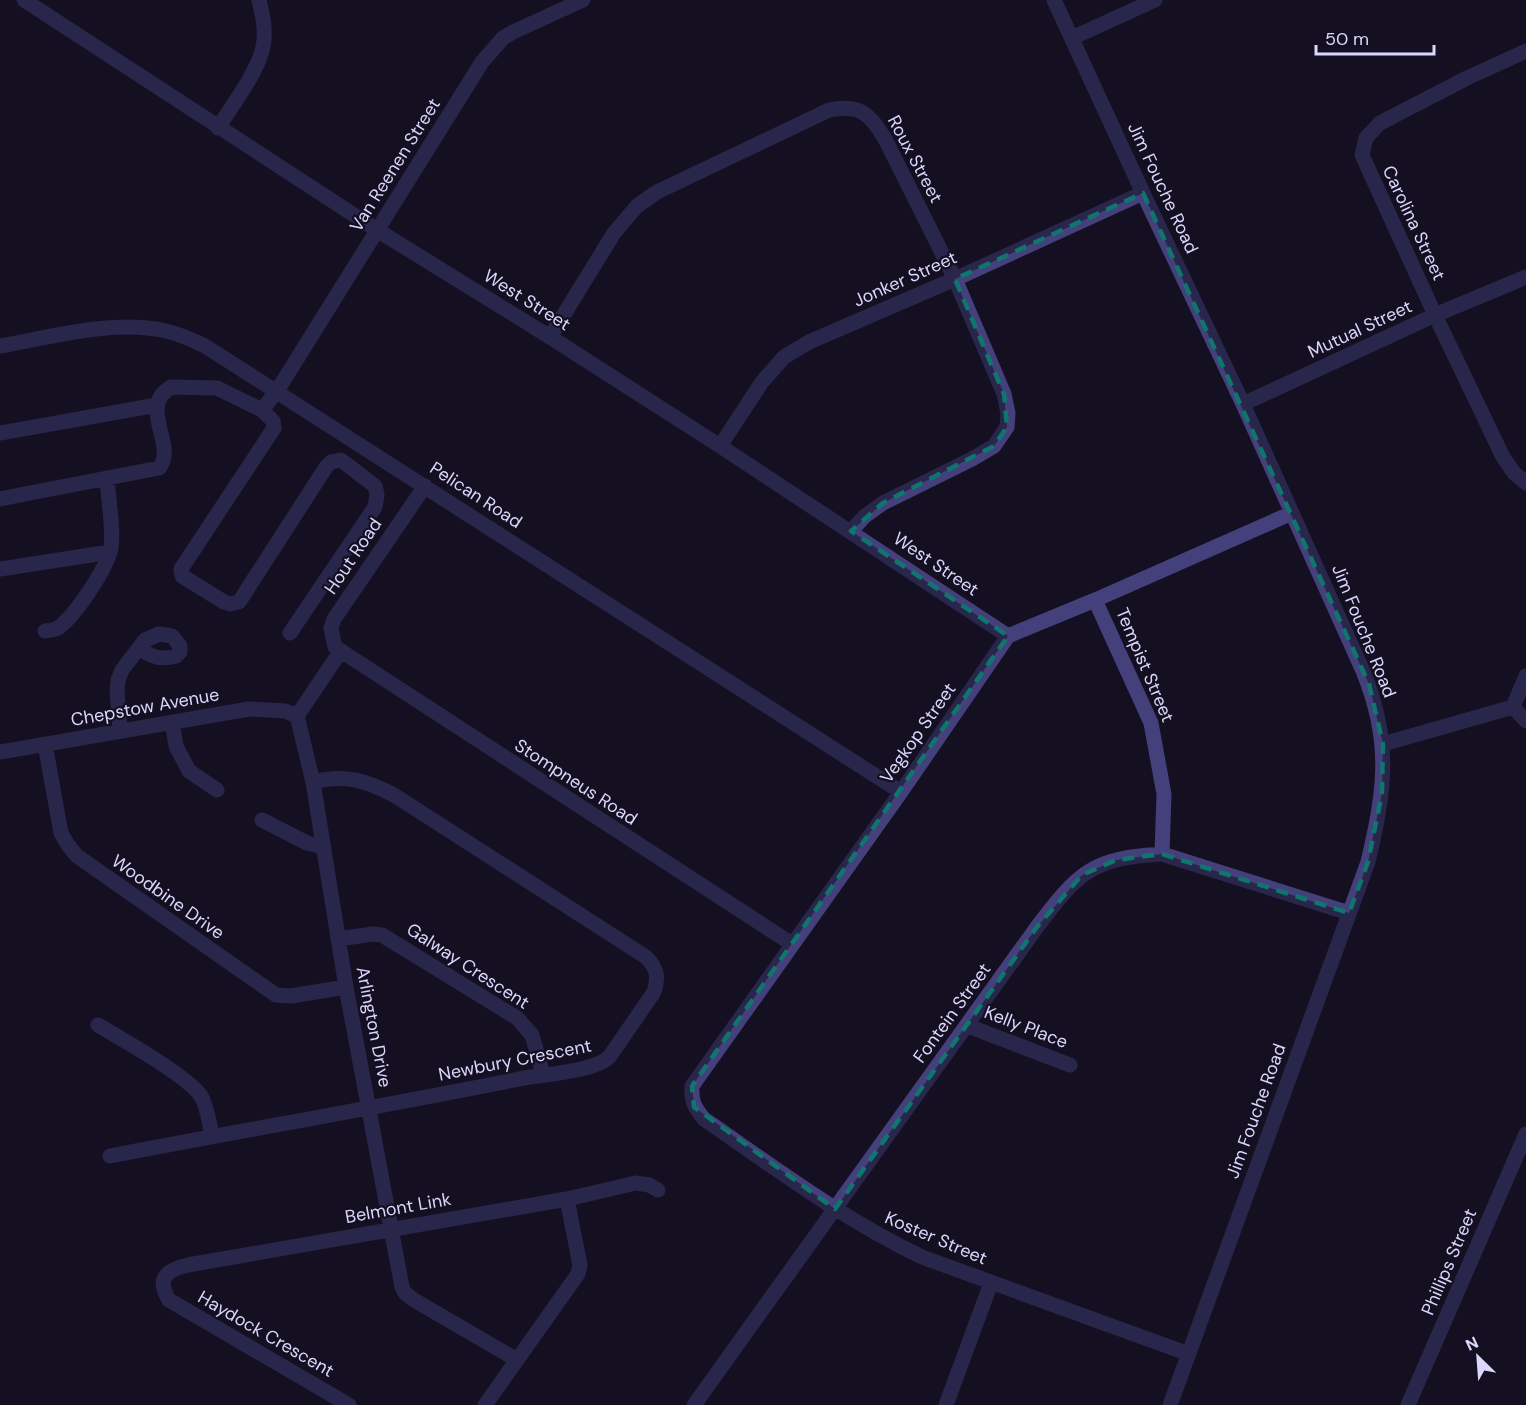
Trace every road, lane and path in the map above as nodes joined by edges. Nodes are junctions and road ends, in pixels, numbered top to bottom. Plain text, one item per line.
1 (24, 0) edge
2 (259, 0) edge
3 (583, 0) edge
4 (1054, 0) edge
5 (1155, 0) edge
6 (1072, 38) junction
7 (1526, 51) edge
8 (218, 128) junction
9 (1143, 193) junction
10 (376, 230) junction
11 (1526, 277) edge
12 (955, 279) junction
13 (1435, 315) junction
14 (550, 337) junction
15 (0, 346) edge
16 (277, 391) junction
17 (1244, 404) junction
18 (157, 405) junction
19 (262, 410) junction
20 (0, 433) edge
21 (720, 446) junction
22 (107, 479) junction
23 (1526, 483) edge
24 (425, 486) junction
25 (0, 499) edge
26 (1292, 513) junction
27 (851, 531) junction
28 (110, 552) junction
29 (0, 568) edge
30 (1095, 600) junction
31 (45, 631) dead end
32 (290, 633) dead end
33 (1008, 636) junction
34 (140, 648) dead end
35 (340, 652) junction
36 (1526, 676) edge
37 (1513, 708) junction
38 (297, 716) junction
39 (1526, 721) edge
40 (172, 722) junction
41 (120, 731) junction
42 (45, 744) junction
43 (1383, 744) junction
44 (0, 752) edge
45 (313, 782) junction
46 (217, 790) dead end
47 (901, 792) junction
48 (262, 820) dead end
49 (324, 848) junction
50 (1162, 854) junction
51 (1349, 913) junction
52 (338, 939) junction
53 (792, 944) junction
54 (346, 987) junction
55 (98, 1025) dead end
56 (968, 1026) junction
57 (1070, 1065) dead end
58 (543, 1074) junction
59 (694, 1107) joint
60 (369, 1109) junction
61 (1526, 1134) edge
62 (212, 1136) junction
63 (110, 1156) dead end
64 (658, 1190) dead end
65 (567, 1199) junction
66 (836, 1209) junction
67 (392, 1228) junction
68 (992, 1283) junction
69 (166, 1295) joint
70 (1189, 1354) junction
71 (517, 1360) junction
72 (349, 1405) edge
73 (485, 1405) edge
74 (693, 1405) edge
75 (946, 1405) edge
76 (1170, 1405) edge
77 (1408, 1405) edge

1 - 8 street, West Street
2 - 8 street
3 - 10 street, Van Reenen Street
4 - 6 street, Jim Fouche Road
5 - 6 street
6 - 9 street, Jim Fouche Road
7 - 13 street, Carolina Street
8 - 10 street, West Street
9 - 12 street, Jonker Street
9 - 17 street, Jim Fouche Road
10 - 14 street, West Street
10 - 16 street, Van Reenen Street
11 - 13 street, Mutual Street
12 - 14 street, Roux Street
12 - 21 street, Jonker Street
12 - 27 street, Roux Street
13 - 17 street, Mutual Street
13 - 23 street, Carolina Street
14 - 21 street, West Street
15 - 16 street, Pelican Road
16 - 19 street, Van Reenen Street
16 - 24 street, Pelican Road
17 - 26 street, Jim Fouche Road
18 - 19 street
18 - 20 street
18 - 22 street
19 - 32 street
21 - 27 street, West Street
22 - 25 street
22 - 28 street
24 - 35 street, Hout Road
24 - 47 street, Pelican Road
26 - 30 street
26 - 43 street, Jim Fouche Road
27 - 33 street, West Street
28 - 29 street
28 - 31 street
30 - 33 street
30 - 50 street, Tempist Street
33 - 47 street, Vegkop Street
34 - 41 street
35 - 38 street
35 - 53 street, Stompneus Road
36 - 37 street
37 - 39 street
37 - 43 street
38 - 40 street, Chepstow Avenue
38 - 45 street, Arlington Drive
40 - 41 street, Chepstow Avenue
40 - 46 street
41 - 42 street, Chepstow Avenue
42 - 44 street, Chepstow Avenue
42 - 54 street, Woodbine Drive
43 - 51 street, Jim Fouche Road
45 - 49 street, Arlington Drive
45 - 58 street, Newbury Crescent
47 - 53 street, Vegkop Street
48 - 49 street
49 - 52 street, Arlington Drive
50 - 51 street, Fontein Street
50 - 56 street, Fontein Street
51 - 70 street, Jim Fouche Road
52 - 54 street, Arlington Drive
52 - 58 street, Galway Crescent
53 - 59 street, Vegkop Street
54 - 60 street, Arlington Drive
55 - 62 street
56 - 57 street, Kelly Place
56 - 66 street, Fontein Street
58 - 60 street, Newbury Crescent
59 - 66 street, Koster Street
60 - 62 street, Newbury Crescent
60 - 67 street, Arlington Drive
61 - 77 street, Phillips Street
62 - 63 street, Newbury Crescent
64 - 65 street, Belmont Link
65 - 67 street, Belmont Link
65 - 71 street
66 - 68 street, Koster Street
66 - 74 street, Fontein Street
67 - 69 street, Belmont Link
67 - 71 street, Arlington Drive
68 - 70 street, Koster Street
68 - 75 street
69 - 72 street, Haydock Crescent
70 - 76 street, Jim Fouche Road
71 - 73 street

